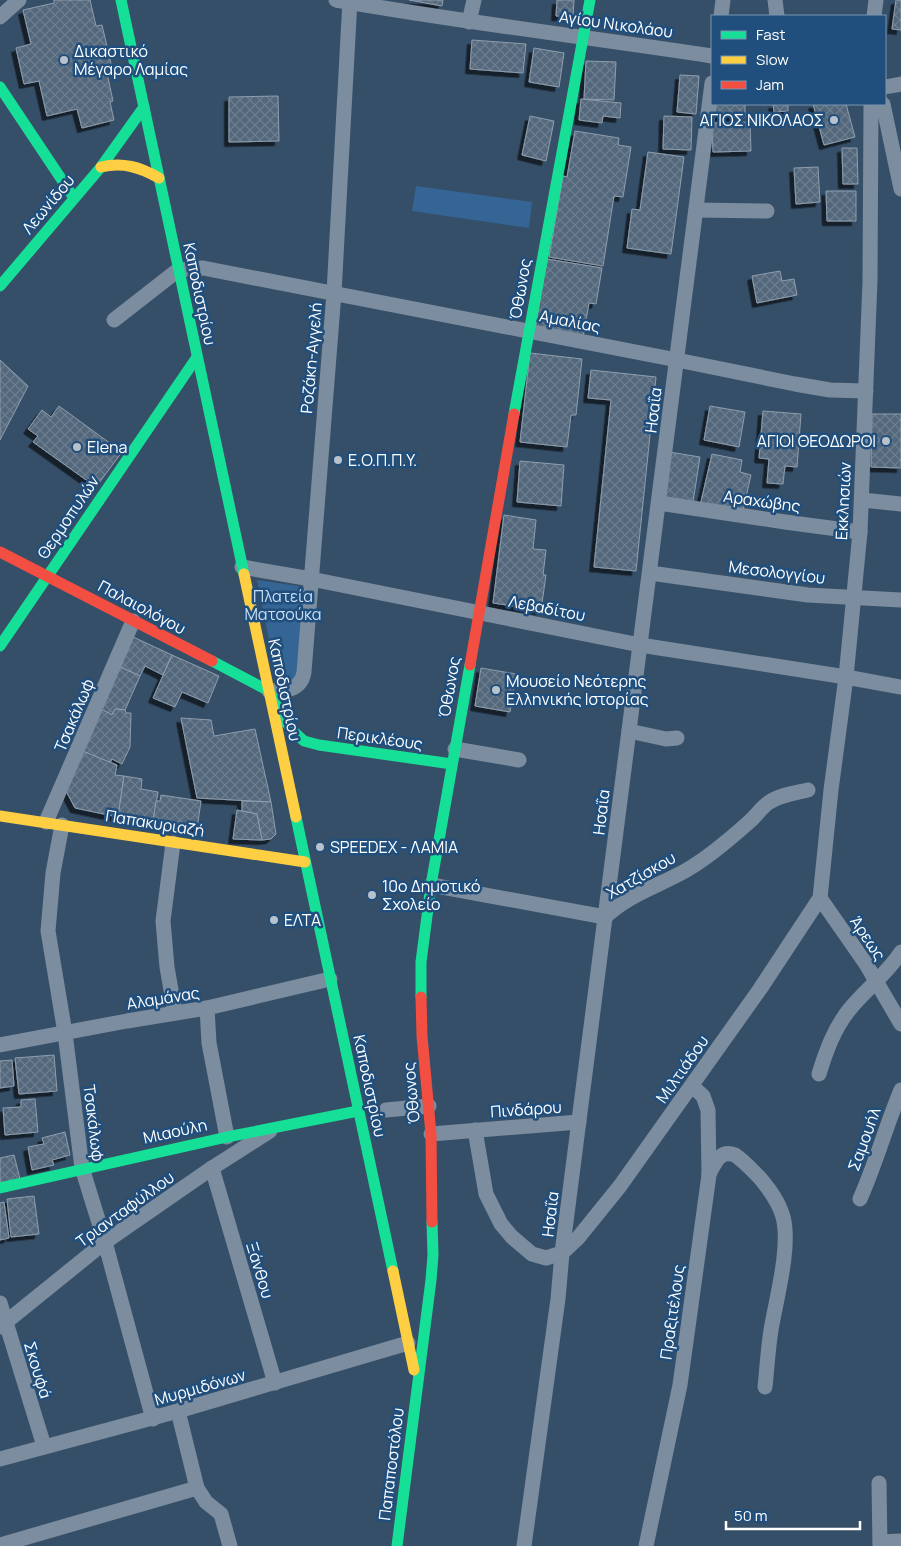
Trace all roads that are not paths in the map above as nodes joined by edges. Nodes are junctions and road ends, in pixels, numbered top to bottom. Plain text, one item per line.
1 (19, 0) edge
2 (121, 0) edge
3 (474, 0) edge
4 (590, 0) edge
5 (723, 0) edge
6 (775, 0) edge
7 (876, 0) edge
8 (345, 1) edge
9 (721, 15) edge
10 (777, 15) edge
11 (874, 15) edge
12 (0, 17) edge
13 (469, 22) junction
14 (583, 36) junction
15 (711, 56) edge
16 (901, 84) edge
17 (886, 86) edge
18 (0, 87) edge
19 (711, 91) edge
20 (871, 105) edge
21 (883, 105) edge
22 (144, 107) junction
23 (101, 167) junction
24 (159, 178) junction
25 (901, 189) edge
26 (74, 198) junction
27 (696, 210) junction
28 (767, 211) dead end
29 (178, 270) junction
30 (0, 286) edge
31 (334, 293) junction
32 (114, 320) dead end
33 (530, 332) junction
34 (197, 357) junction
35 (677, 360) junction
36 (867, 385) junction
37 (862, 500) junction
38 (659, 503) junction
39 (901, 504) edge
40 (860, 532) junction
41 (0, 552) edge
42 (242, 567) junction
43 (650, 573) junction
44 (48, 576) junction
45 (311, 579) junction
46 (854, 597) junction
47 (901, 600) edge
48 (479, 613) junction
49 (133, 621) junction
50 (640, 645) junction
51 (0, 646) edge
52 (846, 676) junction
53 (901, 687) edge
54 (269, 692) junction
55 (629, 732) junction
56 (678, 738) dead end
57 (304, 741) junction
58 (455, 749) junction
59 (282, 756) junction
60 (519, 760) dead end
61 (452, 764) junction
62 (808, 790) dead end
63 (0, 816) edge
64 (46, 822) junction
65 (62, 825) junction
66 (173, 843) junction
67 (305, 862) junction
68 (431, 885) junction
69 (820, 898) junction
70 (605, 917) junction
71 (901, 952) edge
72 (330, 979) junction
73 (876, 982) junction
74 (207, 1008) junction
75 (174, 1013) junction
76 (901, 1024) edge
77 (65, 1033) junction
78 (0, 1045) edge
79 (819, 1074) dead end
80 (692, 1086) junction
81 (901, 1090) edge
82 (429, 1106) junction
83 (358, 1110) junction
84 (386, 1110) dead end
85 (579, 1122) junction
86 (276, 1127) junction
87 (475, 1130) junction
88 (431, 1134) junction
89 (226, 1137) junction
90 (82, 1168) junction
91 (212, 1168) junction
92 (709, 1175) junction
93 (0, 1188) edge
94 (860, 1199) dead end
95 (105, 1242) junction
96 (562, 1252) junction
97 (431, 1280) junction
98 (396, 1284) junction
99 (0, 1303) edge
100 (3, 1325) edge
101 (408, 1343) junction
102 (275, 1383) junction
103 (417, 1387) junction
104 (765, 1387) dead end
105 (178, 1411) junction
106 (153, 1418) junction
107 (44, 1446) junction
108 (0, 1459) edge
109 (879, 1483) dead end
110 (197, 1488) junction
111 (901, 1541) edge
112 (0, 1544) edge
113 (880, 1544) edge
114 (230, 1546) edge
115 (397, 1546) edge
116 (524, 1546) edge
117 (646, 1546) edge

1 - 12 street
2 - 22 main road, Καποδιστρίου
3 - 13 street
4 - 14 main road, Όθωνος
5 - 9 street
6 - 10 street
7 - 11 street
8 - 13 street, Αγίου Νικολάου
8 - 31 street, Ροζάκη-Αγγελή
13 - 14 street, Αγίου Νικολάου
14 - 15 street, Αγίου Νικολάου
14 - 33 main road, Όθωνος
16 - 17 street
18 - 26 main road
19 - 27 street, Ησαΐα
20 - 36 street, Εκκλησιών
21 - 25 street
22 - 23 main road, Λεωνίδου
22 - 24 main road, Καποδιστρίου
23 - 24 main road
23 - 26 main road, Λεωνίδου
24 - 29 main road, Καποδιστρίου
26 - 30 main road, Λεωνίδου
27 - 28 street
27 - 35 street, Ησαΐα
29 - 31 street, Αμαλίας
29 - 32 street
29 - 34 main road, Καποδιστρίου
31 - 33 street, Αμαλίας
31 - 45 street, Ροζάκη-Αγγελή
33 - 35 street, Αμαλίας
33 - 48 main road, Όθωνος
34 - 42 main road, Καποδιστρίου
34 - 44 main road, Θερμοπυλών
35 - 36 street, Αμαλίας
35 - 38 street, Ησαΐα
36 - 37 street, Εκκλησιών
37 - 39 street
37 - 40 street, Εκκλησιών
38 - 40 street, Αραχώβης
38 - 43 street, Ησαΐα
40 - 46 street, Εκκλησιών
41 - 44 main road, Παλαιολόγου
42 - 45 street, Λεβαδίτου
42 - 54 main road, Καποδιστρίου
43 - 46 street, Μεσολογγίου
43 - 50 street, Ησαΐα
44 - 49 main road, Παλαιολόγου
44 - 51 main road, Θερμοπυλών
45 - 48 street, Λεβαδίτου
45 - 54 street, Ροζάκη-Αγγελή
46 - 47 street, Μεσολογγίου
46 - 52 street, Εκκλησιών
48 - 50 street, Λεβαδίτου
48 - 58 main road, Όθωνος
49 - 54 main road, Παλαιολόγου
49 - 64 street, Τσακάλωφ
50 - 52 street, Λεβαδίτου
50 - 55 street, Ησαΐα
52 - 53 street, Λεβαδίτου
52 - 69 street, Εκκλησιών
54 - 57 main road
54 - 59 main road, Καποδιστρίου
55 - 56 street
55 - 70 street, Ησαΐα
57 - 59 main road
57 - 61 main road, Περικλέους
58 - 60 street
58 - 61 main road, Όθωνος
59 - 67 main road, Καποδιστρίου
61 - 68 main road, Όθωνος
62 - 70 street, Χατζίσκου
63 - 64 main road, Παπακυριαζή
64 - 65 main road, Παπακυριαζή
65 - 66 main road, Παπακυριαζή
65 - 77 street, Τσακάλωφ
66 - 67 main road, Παπακυριαζή
66 - 75 street
67 - 72 main road, Καποδιστρίου
68 - 70 street, Χατζίσκου
68 - 82 main road, Όθωνος
69 - 73 street, Άρεως
69 - 80 street, Μιλτιάδου
70 - 85 street, Ησαΐα
71 - 73 street
72 - 74 street, Αλαμάνας
72 - 83 main road, Καποδιστρίου
73 - 76 street, Άρεως
73 - 79 street
74 - 75 street, Αλαμάνας
74 - 89 street
75 - 77 street, Αλαμάνας
77 - 78 street, Αλαμάνας
77 - 90 street, Τσακάλωφ
80 - 92 street, Πραξιτέλους
80 - 96 street, Μιλτιάδου
81 - 94 street, Σαμουήλ
82 - 84 street
82 - 88 main road, Όθωνος
83 - 86 main road, Μιαούλη
83 - 98 main road, Καποδιστρίου
85 - 87 street, Πινδάρου
85 - 96 street, Ησαΐα
86 - 89 main road, Μιαούλη
86 - 91 street, Τριανταφύλλου
87 - 88 street, Πινδάρου
87 - 96 street
88 - 97 main road, Όθωνος
89 - 90 main road, Μιαούλη
90 - 93 main road, Μιαούλη
90 - 95 street, Τσακάλωφ
91 - 95 street, Τριανταφύλλου
91 - 102 street, Ξάνθου
92 - 104 street
92 - 117 street, Πραξιτέλους
95 - 100 street, Τριανταφύλλου
95 - 106 street, Τσακάλωφ
96 - 116 street, Ησαΐα
97 - 98 main road
97 - 103 main road, Όθωνος
98 - 101 main road, Καποδιστρίου
99 - 100 street, Σκουφά
100 - 107 street, Σκουφά
101 - 102 street, Μυρμιδόνων
101 - 103 main road, Καποδιστρίου
102 - 105 street, Μυρμιδόνων
103 - 115 main road, Παπαποστόλου
105 - 106 street, Μυρμιδόνων
105 - 110 street
106 - 107 street, Μυρμιδόνων
107 - 108 street, Μυρμιδόνων
109 - 113 street
110 - 112 street
110 - 114 street
111 - 113 street

